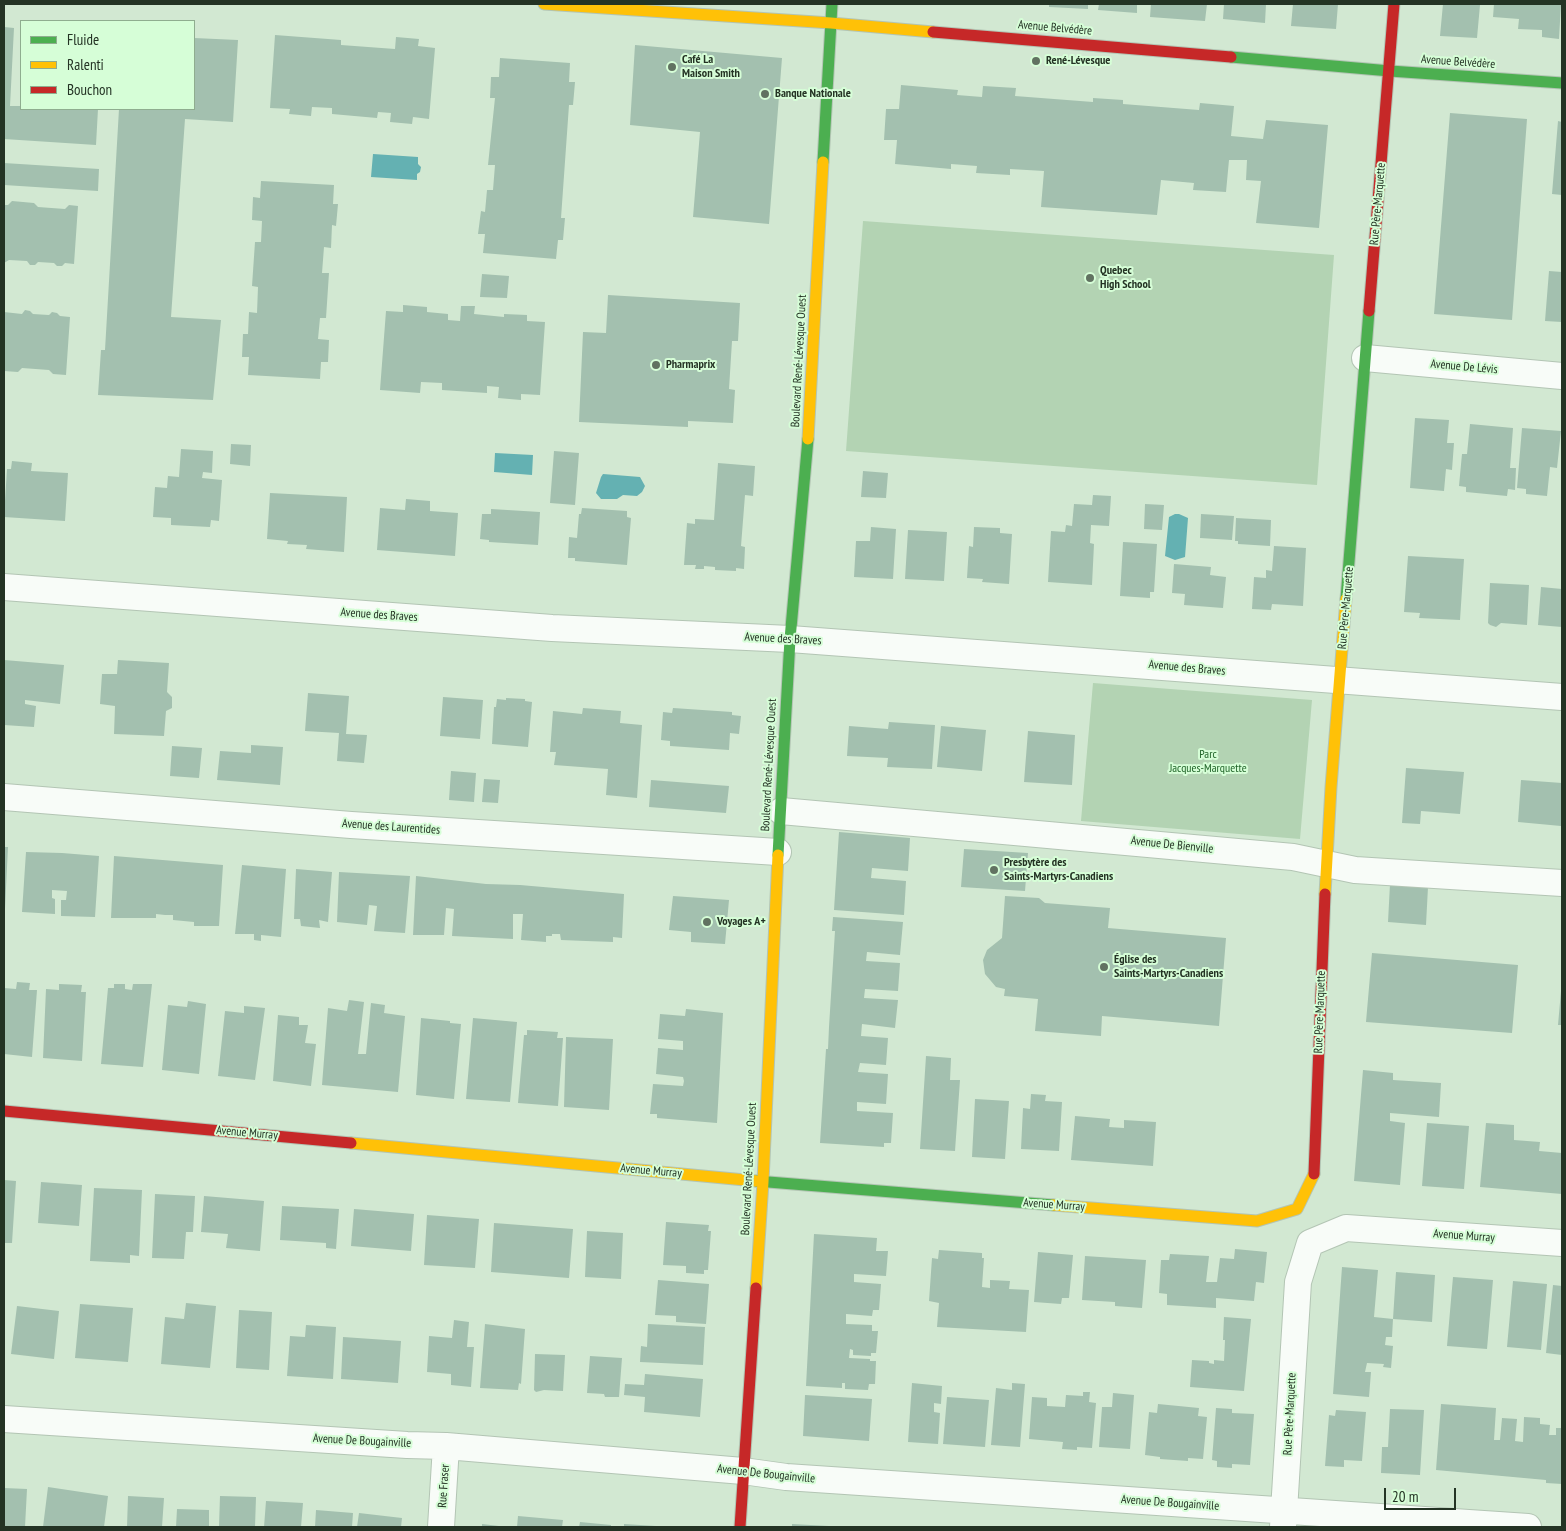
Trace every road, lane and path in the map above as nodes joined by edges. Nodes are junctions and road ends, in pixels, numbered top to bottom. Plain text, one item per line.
1 (544, 4) edge
2 (832, 4) edge
3 (1394, 4) edge
4 (831, 23) junction
5 (1390, 71) junction
6 (1562, 83) edge
7 (1365, 358) junction
8 (1562, 376) edge
9 (4, 587) edge
10 (790, 639) junction
11 (1340, 681) junction
12 (1562, 697) edge
13 (4, 797) edge
14 (781, 811) junction
15 (778, 852) junction
16 (1326, 863) junction
17 (1562, 883) edge
18 (4, 1110) edge
19 (763, 1182) junction
20 (1297, 1209) joint
21 (1310, 1243) joint
22 (1562, 1243) edge
23 (4, 1419) edge
24 (446, 1446) junction
25 (743, 1471) junction
26 (1284, 1519) edge
27 (442, 1527) edge
28 (740, 1527) edge
29 (1528, 1527) edge

1 - 4 street, Avenue Belvédère
2 - 4 street, Boulevard René-Lévesque Ouest
3 - 5 street, Rue Père-Marquette
4 - 5 street, Avenue Belvédère
4 - 10 street, Boulevard René-Lévesque Ouest
5 - 6 street, Avenue Belvédère
5 - 7 street, Rue Père-Marquette
7 - 8 street, Avenue De Lévis
7 - 11 street, Rue Père-Marquette
9 - 10 street, Avenue des Braves
10 - 11 street, Avenue des Braves
10 - 14 street, Boulevard René-Lévesque Ouest
11 - 12 street, Avenue des Braves
11 - 16 street, Rue Père-Marquette
13 - 15 street, Avenue des Laurentides
14 - 15 street, Boulevard René-Lévesque Ouest
14 - 16 street, Avenue De Bienville
15 - 19 street, Boulevard René-Lévesque Ouest
16 - 17 street, Avenue De Bienville
16 - 20 street, Rue Père-Marquette
18 - 19 street, Avenue Murray
19 - 20 street, Avenue Murray
19 - 25 street, Boulevard René-Lévesque Ouest
21 - 22 street, Avenue Murray
21 - 26 street, Rue Père-Marquette
23 - 24 street, Avenue De Bougainville
24 - 25 street, Avenue De Bougainville
24 - 27 street, Rue Fraser
25 - 26 street, Avenue De Bougainville
25 - 28 street, Boulevard René-Lévesque Ouest
26 - 29 street, Avenue De Bougainville

